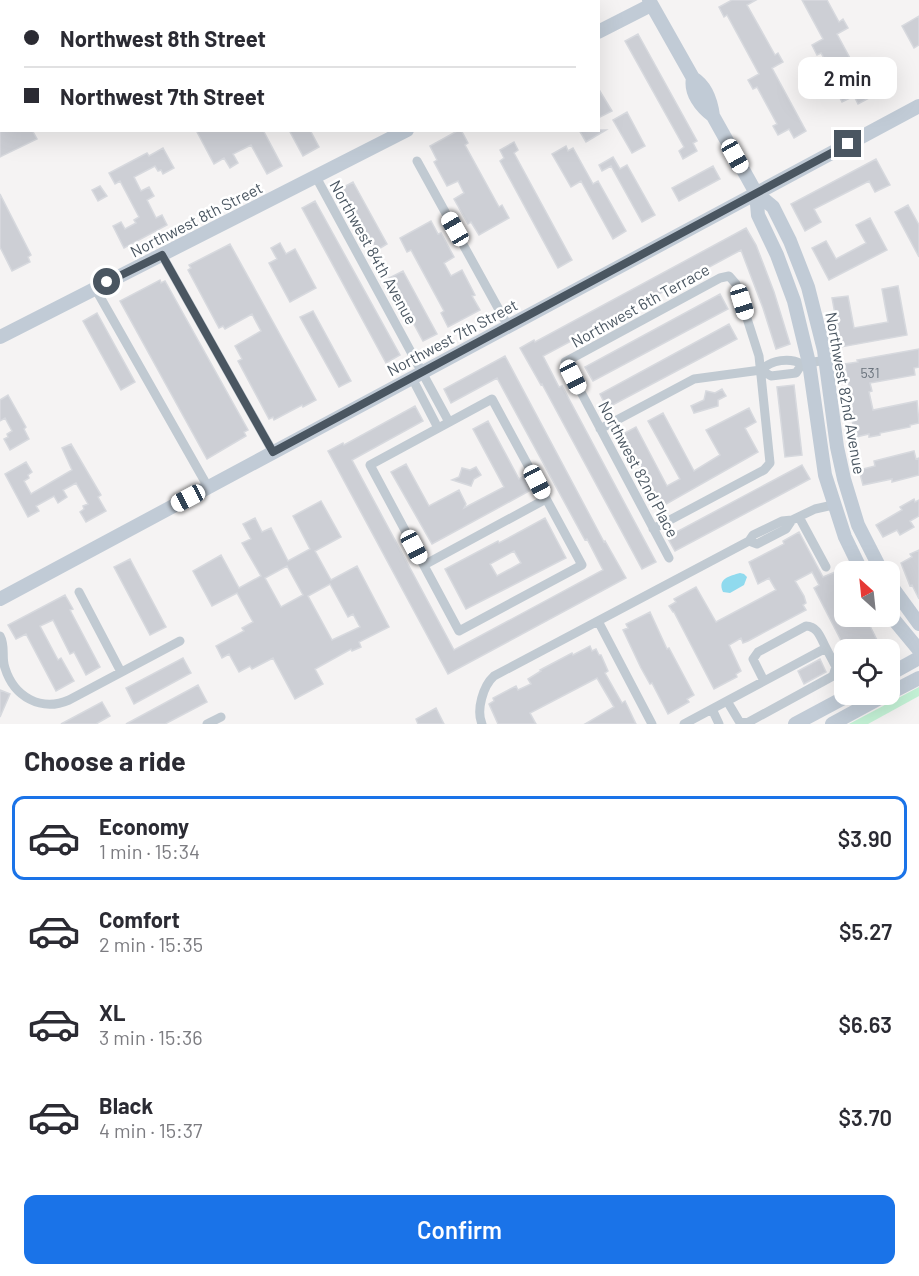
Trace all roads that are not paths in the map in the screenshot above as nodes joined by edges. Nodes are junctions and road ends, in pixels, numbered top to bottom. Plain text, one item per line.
1 (654, 2) edge
2 (600, 31) edge
3 (919, 106) edge
4 (403, 132) edge
5 (417, 161) dead end
6 (316, 177) junction
7 (756, 193) junction
8 (162, 255) junction
9 (95, 288) junction
10 (508, 326) junction
11 (0, 337) edge
12 (826, 360) junction
13 (565, 362) joint
14 (806, 364) junction
15 (761, 370) junction
16 (417, 375) junction
17 (449, 422) junction
18 (438, 428) junction
19 (600, 429) junction
20 (273, 452) junction
21 (208, 487) junction
22 (546, 499) junction
23 (833, 505) junction
24 (795, 518) junction
25 (653, 529) junction
26 (669, 558) dead end
27 (857, 561) edge
28 (876, 561) edge
29 (424, 565) junction
30 (826, 567) dead end
31 (79, 592) dead end
32 (900, 598) edge
33 (0, 599) edge
34 (598, 621) junction
35 (919, 624) edge
36 (900, 627) edge
37 (0, 636) edge
38 (180, 641) dead end
39 (826, 648) junction
40 (919, 650) edge
41 (2, 653) edge
42 (919, 658) edge
43 (2, 668) edge
44 (900, 668) edge
45 (121, 672) junction
46 (919, 678) edge
47 (764, 681) junction
48 (900, 688) edge
49 (727, 701) junction
50 (834, 703) edge
51 (867, 705) edge
52 (712, 709) junction
53 (220, 717) dead end
54 (704, 719) edge
55 (207, 724) edge
56 (482, 724) edge
57 (652, 724) edge
58 (684, 724) edge
59 (719, 724) edge
60 (795, 724) edge
61 (832, 724) edge

1 - 2 street
1 - 7 street, Northwest 82nd Avenue
3 - 7 street, Northwest 7th Street
4 - 6 street, Northwest 8th Street
5 - 10 street
6 - 8 street, Northwest 8th Street
6 - 16 street, Northwest 84th Avenue
7 - 10 street, Northwest 7th Street
7 - 12 street, Northwest 82nd Avenue
7 - 14 street, Northwest 82nd Avenue
8 - 9 street, Northwest 8th Street
8 - 20 street
9 - 11 street, Northwest 8th Street
9 - 21 street
10 - 16 street, Northwest 7th Street
12 - 14 street
12 - 28 street, Northwest 82nd Avenue
13 - 15 street, Northwest 6th Terrace
13 - 19 street, Northwest 82nd Place
14 - 15 street
14 - 23 street, Northwest 82nd Avenue
15 - 19 street
15 - 25 street
16 - 17 street
16 - 18 street
16 - 20 street, Northwest 7th Street
17 - 18 street
17 - 22 street
18 - 29 street
19 - 25 street, Northwest 82nd Place
20 - 21 street, Northwest 7th Street
21 - 33 street, Northwest 7th Street
22 - 29 street
22 - 29 street
23 - 24 street
23 - 27 street, Northwest 82nd Avenue
24 - 30 street
24 - 34 street
25 - 26 street, Northwest 82nd Place
31 - 45 street
32 - 35 street
34 - 56 street
34 - 57 street
36 - 40 street
37 - 41 street
38 - 45 street
39 - 47 street
39 - 47 street
39 - 49 street
41 - 43 street
42 - 44 street
43 - 45 street
46 - 48 street
47 - 49 street
49 - 52 street
50 - 60 street
51 - 61 street
52 - 54 street
52 - 59 street
53 - 55 street
54 - 58 street

